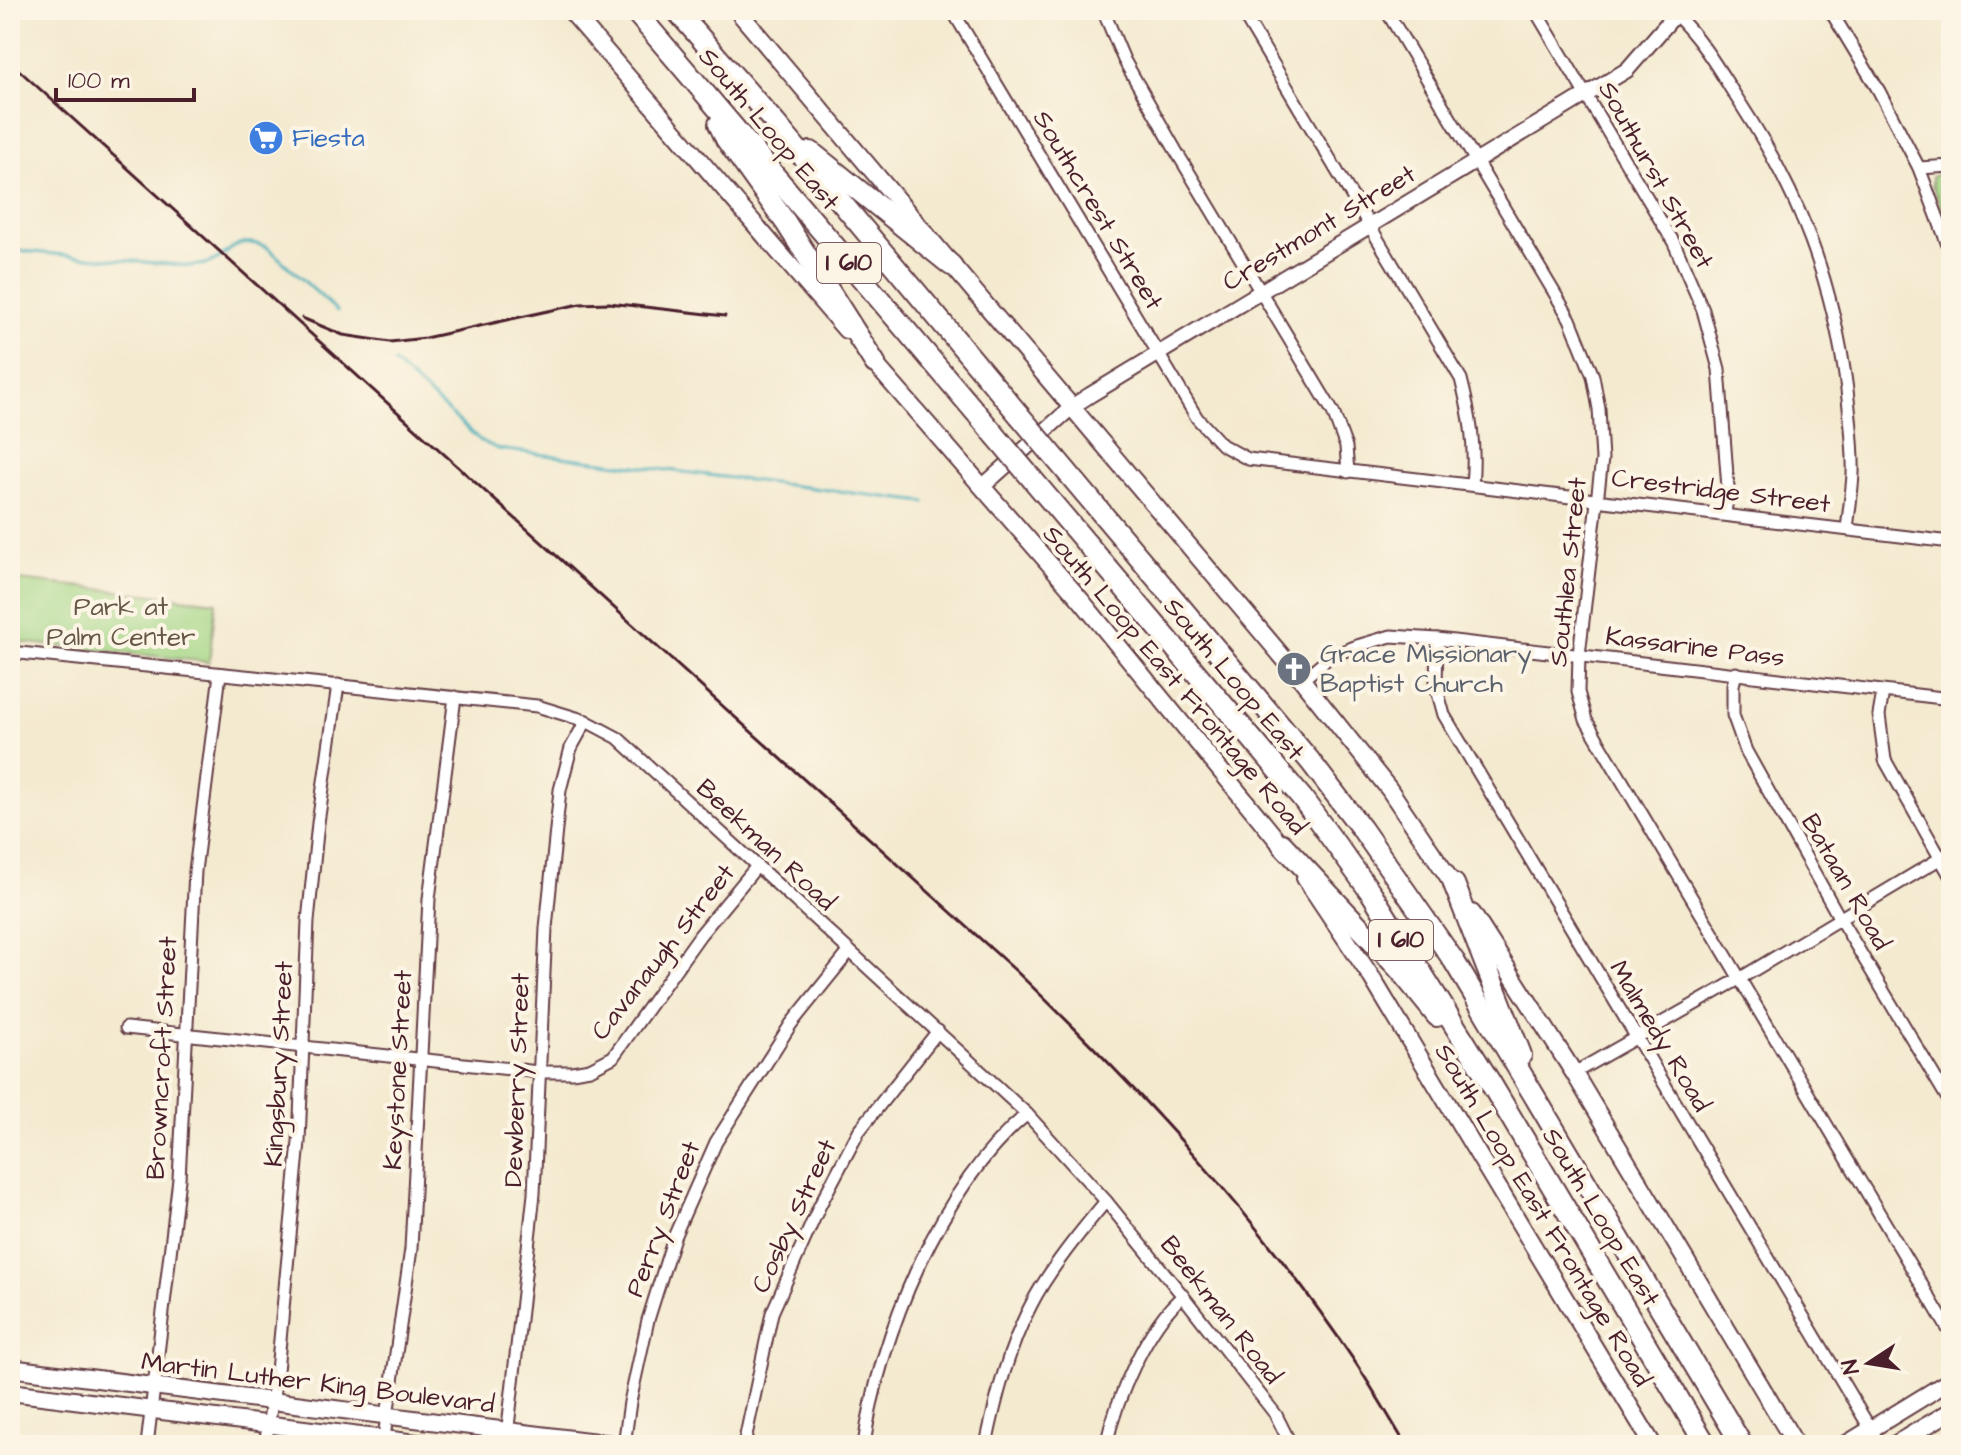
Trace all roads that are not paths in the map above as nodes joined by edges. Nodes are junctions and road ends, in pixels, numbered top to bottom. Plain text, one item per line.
1 (570, 10) edge
2 (634, 10) edge
3 (676, 10) edge
4 (737, 10) edge
5 (952, 10) edge
6 (1103, 10) edge
7 (1241, 10) edge
8 (1386, 10) edge
9 (1535, 10) edge
10 (1830, 10) edge
11 (1678, 13) edge
12 (703, 91) junction
13 (1587, 96) junction
14 (775, 123) junction
15 (1477, 161) junction
16 (1951, 166) edge
17 (1919, 168) junction
18 (1369, 226) junction
19 (1951, 253) edge
20 (951, 265) junction
21 (1260, 292) junction
22 (1158, 353) junction
23 (875, 363) junction
24 (1073, 406) junction
25 (1209, 432) joint
26 (1348, 472) junction
27 (1472, 484) junction
28 (982, 487) junction
29 (1598, 499) junction
30 (1725, 514) junction
31 (1847, 529) junction
32 (1951, 542) edge
33 (1437, 639) junction
34 (10, 652) edge
35 (1579, 655) junction
36 (1736, 673) junction
37 (220, 674) junction
38 (1302, 680) junction
39 (338, 685) junction
40 (1883, 692) junction
41 (455, 697) junction
42 (1951, 699) edge
43 (586, 721) junction
44 (1282, 844) junction
45 (1951, 852) edge
46 (1940, 858) junction
47 (757, 866) junction
48 (1951, 877) edge
49 (1454, 884) junction
50 (1839, 917) junction
51 (849, 952) junction
52 (1739, 979) junction
53 (126, 1028) dead end
54 (938, 1031) junction
55 (185, 1034) junction
56 (1636, 1038) junction
57 (301, 1045) junction
58 (420, 1059) junction
59 (539, 1072) junction
60 (1574, 1073) junction
61 (1490, 1082) junction
62 (1951, 1104) edge
63 (1543, 1111) junction
64 (1027, 1114) junction
65 (1106, 1201) junction
66 (1183, 1296) junction
67 (1951, 1334) edge
68 (10, 1368) edge
69 (36, 1372) junction
70 (1951, 1380) edge
71 (154, 1387) junction
72 (10, 1392) edge
73 (34, 1394) junction
74 (272, 1401) junction
75 (1630, 1407) junction
76 (152, 1410) junction
77 (1951, 1411) edge
78 (388, 1416) junction
79 (268, 1425) junction
80 (1870, 1430) junction
81 (1786, 1437) edge
82 (507, 1438) edge
83 (383, 1442) edge
84 (147, 1445) edge
85 (265, 1445) edge
86 (432, 1445) edge
87 (622, 1445) edge
88 (744, 1445) edge
89 (864, 1445) edge
90 (986, 1445) edge
91 (1106, 1445) edge
92 (1291, 1445) edge
93 (1653, 1445) edge
94 (1659, 1445) edge
95 (1706, 1445) edge
96 (1742, 1445) edge
97 (1796, 1445) edge
98 (1845, 1445) edge
99 (1880, 1445) edge
100 (1894, 1445) edge

1 - 23 main road, South Loop East Frontage Road
2 - 12 highway, South Loop East / I 610
3 - 14 highway, South Loop East / I 610
4 - 20 main road
5 - 22 street, Southcrest Street
6 - 21 street
7 - 18 street
8 - 15 street, Southlea Street
9 - 13 street, Southurst Street
10 - 17 street
11 - 13 street, Crestmont Street
11 - 31 street
12 - 23 highway
12 - 61 highway, South Loop East / I 610, bridge
13 - 15 street, Crestmont Street
13 - 30 street, Southurst Street
14 - 20 highway
14 - 63 highway, South Loop East / I 610, bridge
15 - 18 street, Crestmont Street
15 - 29 street, Southlea Street
16 - 17 street
17 - 19 street
18 - 21 street, Crestmont Street
18 - 27 street
20 - 24 main road
21 - 22 street, Crestmont Street
21 - 26 street
22 - 24 street, Crestmont Street
22 - 25 street, Southcrest Street
23 - 28 main road, South Loop East Frontage Road
24 - 28 street, Crestmont Street
24 - 38 main road
25 - 26 street, Crestridge Street
26 - 27 street, Crestridge Street
27 - 29 street, Crestridge Street
28 - 44 main road, South Loop East Frontage Road
29 - 30 street, Crestridge Street
29 - 35 street, Southlea Street
30 - 31 street, Crestridge Street
31 - 32 street, Crestridge Street
33 - 35 street, Kassarine Pass
33 - 38 street, Kassarine Pass
33 - 56 street, Malmedy Road
34 - 37 street, Beekman Road
35 - 36 street, Kassarine Pass
35 - 52 street, Southlea Street
36 - 40 street, Kassarine Pass
36 - 50 street, Bataan Road
37 - 39 street, Beekman Road
37 - 55 street, Browncroft Street
38 - 49 main road
39 - 41 street, Beekman Road
39 - 57 street, Kingsbury Street
40 - 42 street, Kassarine Pass
40 - 46 street
41 - 43 street, Beekman Road
41 - 58 street, Keystone Street
43 - 47 street, Beekman Road
43 - 59 street, Dewberry Street
44 - 61 highway
44 - 75 main road, South Loop East Frontage Road
45 - 46 street
46 - 48 street
46 - 50 street
47 - 51 street, Beekman Road
47 - 59 street, Cavanaugh Street
49 - 60 main road
49 - 63 highway
50 - 52 street
50 - 62 street, Bataan Road
51 - 54 street, Beekman Road
51 - 87 street, Perry Street
52 - 56 street
52 - 67 street, Southlea Street
53 - 55 street, Cavanaugh Street
54 - 64 street, Beekman Road
54 - 88 street, Cosby Street
55 - 57 street, Cavanaugh Street
55 - 71 street, Browncroft Street
56 - 60 street
56 - 80 street, Malmedy Road
57 - 58 street, Cavanaugh Street
57 - 74 street, Kingsbury Street
58 - 59 street, Cavanaugh Street
58 - 78 street, Keystone Street
59 - 82 street, Dewberry Street
60 - 81 main road
61 - 95 highway, South Loop East / I 610
63 - 96 highway, South Loop East / I 610
64 - 65 street, Beekman Road
64 - 89 street
65 - 66 street, Beekman Road
65 - 90 street
66 - 91 street
66 - 92 street, Beekman Road
68 - 69 main road, Martin Luther King Boulevard
69 - 71 main road, Martin Luther King Boulevard
69 - 73 main road
70 - 80 main road
71 - 74 main road, Martin Luther King Boulevard
71 - 76 street, Browncroft Street
72 - 73 main road, Martin Luther King Boulevard
73 - 76 main road, Martin Luther King Boulevard
74 - 78 main road, Martin Luther King Boulevard
74 - 79 street, Kingsbury Street
75 - 93 main road, South Loop East Frontage Road
75 - 94 main road
76 - 79 main road, Martin Luther King Boulevard
76 - 84 street, Browncroft Street
77 - 100 main road
78 - 82 main road, Martin Luther King Boulevard
78 - 83 street, Keystone Street
79 - 83 main road, Martin Luther King Boulevard
79 - 85 street, Kingsbury Street
80 - 98 main road
80 - 99 street, Malmedy Road
81 - 97 main road
82 - 87 main road, Martin Luther King Boulevard
83 - 86 main road, Martin Luther King Boulevard

